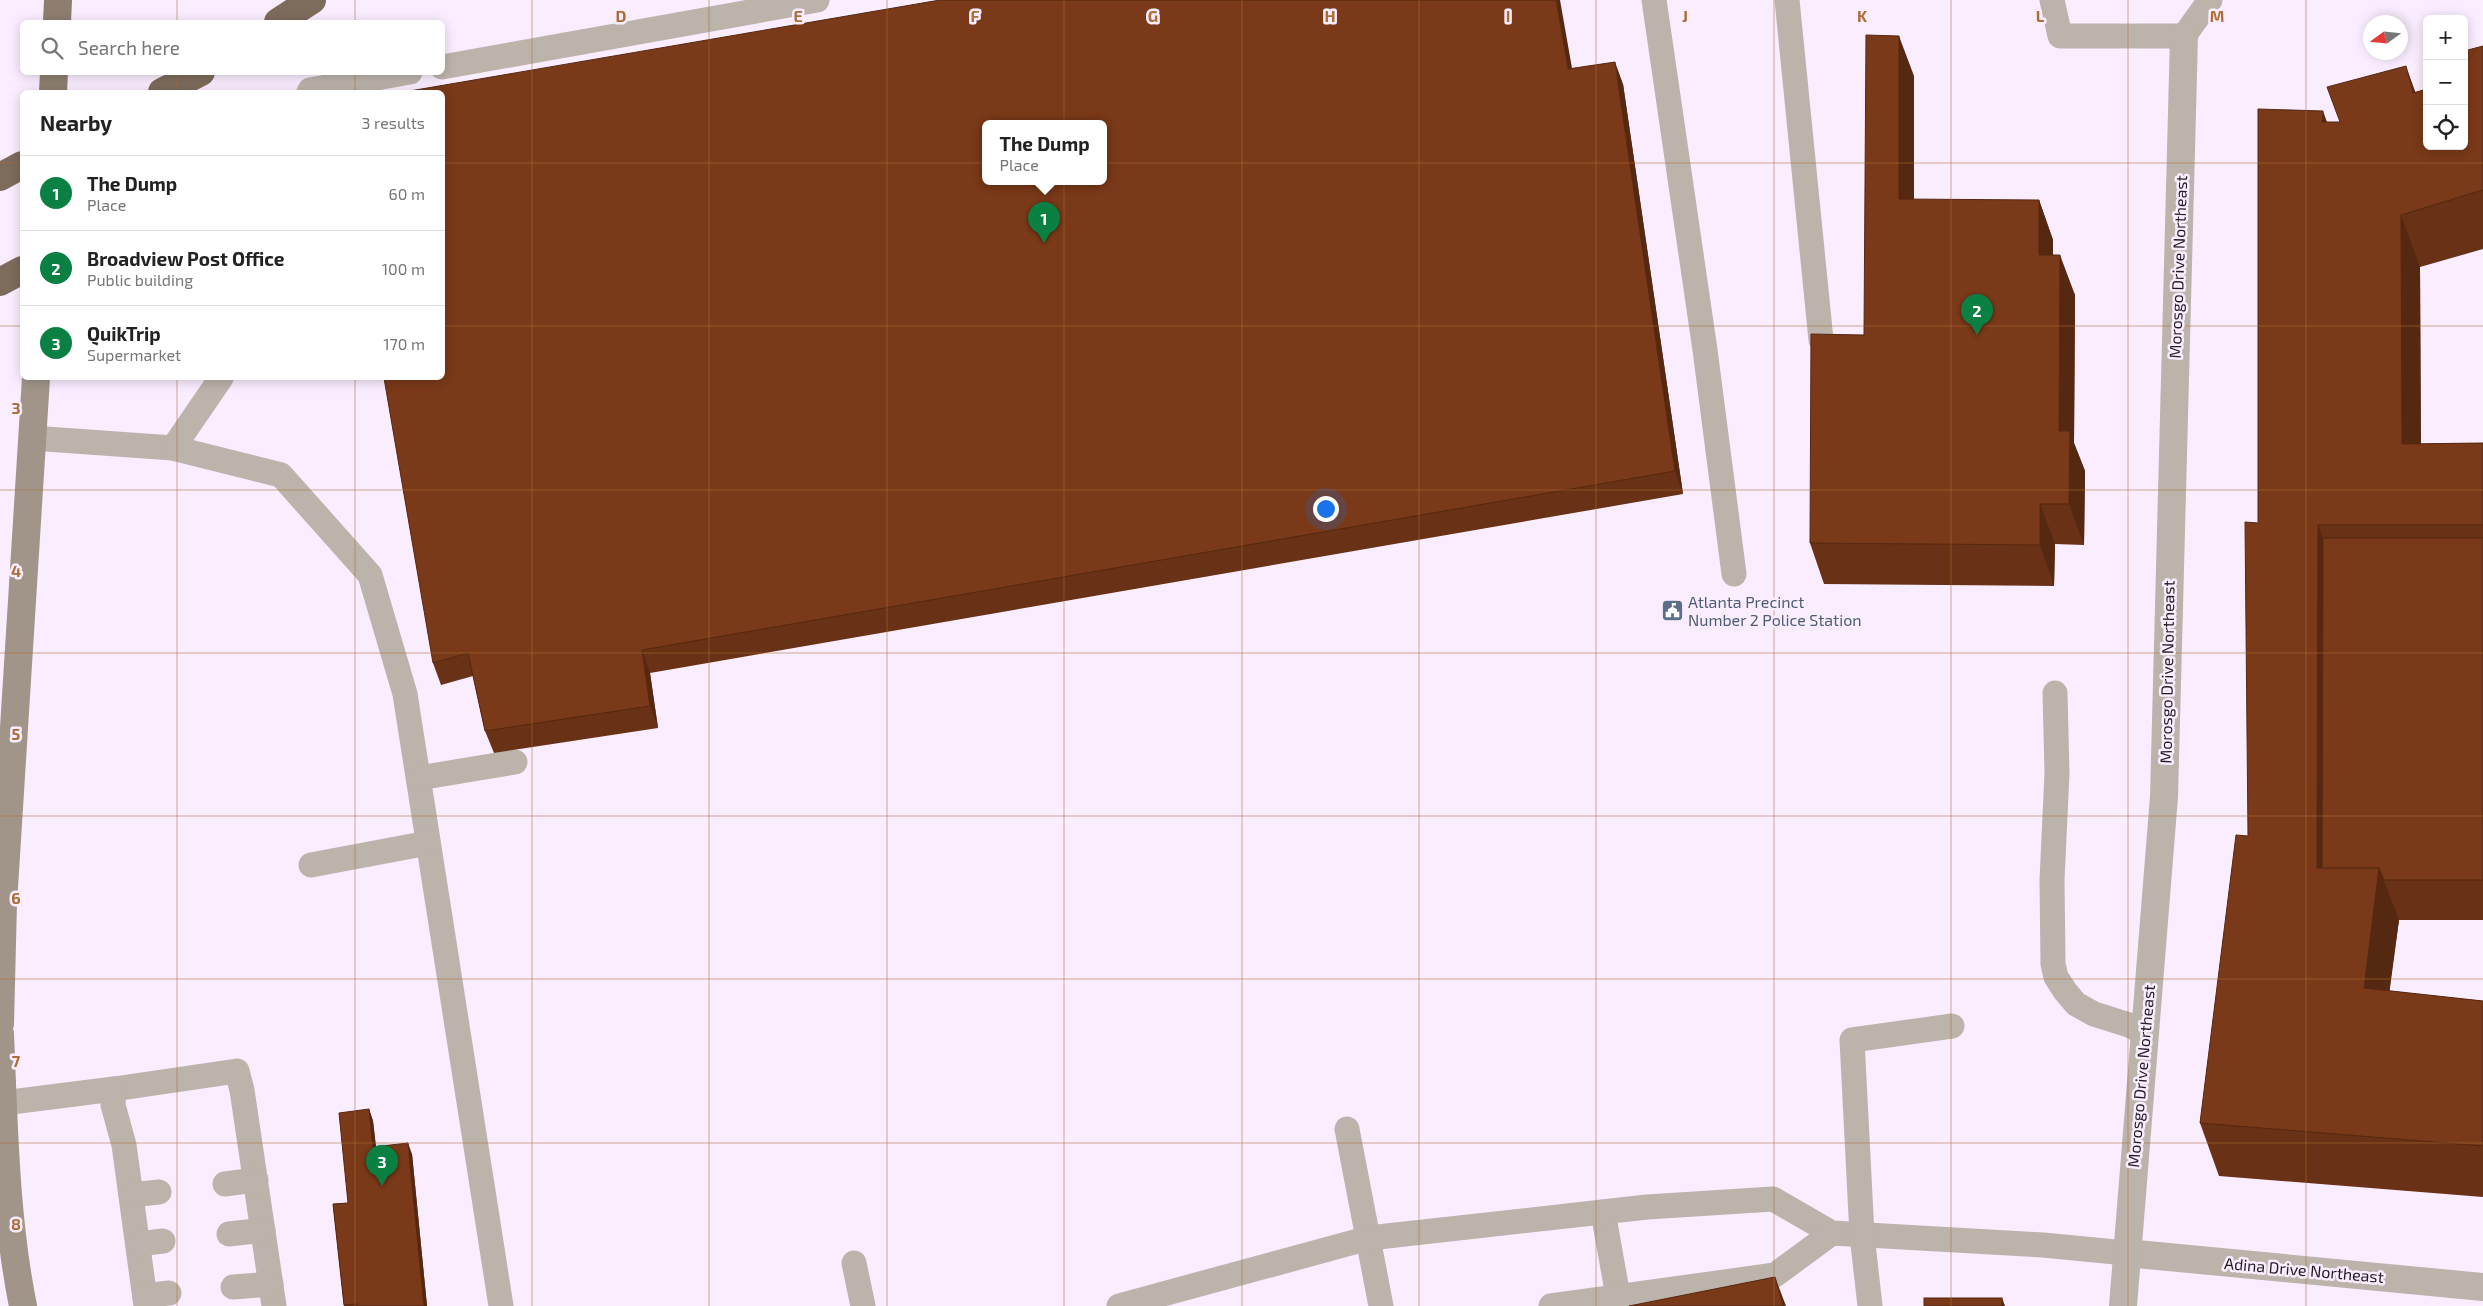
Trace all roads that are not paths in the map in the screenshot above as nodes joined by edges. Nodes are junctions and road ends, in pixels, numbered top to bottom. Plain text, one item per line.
1 (58, 0) edge
2 (312, 0) edge
3 (817, 0) edge
4 (1654, 0) edge
5 (1787, 0) edge
6 (2052, 0) edge
7 (2210, 0) edge
8 (57, 20) edge
9 (281, 20) edge
10 (2184, 36) junction
11 (445, 66) edge
12 (54, 75) edge
13 (195, 75) edge
14 (393, 75) edge
15 (53, 90) edge
16 (166, 90) edge
17 (310, 90) edge
18 (20, 167) edge
19 (0, 177) edge
20 (20, 271) edge
21 (0, 282) edge
22 (1821, 340) edge
23 (36, 380) edge
24 (220, 380) edge
25 (32, 438) junction
26 (173, 448) junction
27 (1734, 574) dead end
28 (2055, 692) dead end
29 (515, 762) dead end
30 (419, 778) junction
31 (428, 843) junction
32 (311, 865) dead end
33 (0, 1024) edge
34 (1952, 1026) dead end
35 (2144, 1032) junction
36 (0, 1034) edge
37 (114, 1088) junction
38 (3, 1103) junction
39 (1348, 1129) dead end
40 (256, 1180) junction
41 (225, 1184) dead end
42 (159, 1192) dead end
43 (132, 1194) junction
44 (1603, 1212) junction
45 (263, 1230) junction
46 (1832, 1233) junction
47 (229, 1234) dead end
48 (1862, 1235) junction
49 (1369, 1238) junction
50 (163, 1241) dead end
51 (138, 1244) junction
52 (2126, 1253) junction
53 (854, 1263) dead end
54 (2483, 1287) edge
55 (233, 1288) dead end
56 (169, 1293) dead end
57 (272, 1295) edge
58 (1618, 1296) junction
59 (146, 1301) edge
60 (23, 1306) edge
61 (501, 1306) edge
62 (863, 1306) edge
63 (1119, 1306) edge
64 (1381, 1306) edge
65 (1551, 1306) edge
66 (1870, 1306) edge
67 (2123, 1306) edge

1 - 8 main road
2 - 9 highway
3 - 11 lane
4 - 27 lane
5 - 22 lane
6 - 10 lane
7 - 10 lane
10 - 35 street, Morosgo Drive Northeast
12 - 15 main road
13 - 16 highway
14 - 17 lane
18 - 19 highway
20 - 21 highway
23 - 25 main road
24 - 26 lane
25 - 26 lane
25 - 33 main road
26 - 30 lane
28 - 35 lane
29 - 30 lane
30 - 31 lane
31 - 32 lane
31 - 61 lane
34 - 48 lane
35 - 52 street, Morosgo Drive Northeast
36 - 38 main road
37 - 38 lane
37 - 40 lane
37 - 43 lane
38 - 60 main road
39 - 49 lane
40 - 41 lane
40 - 45 lane
42 - 43 lane
43 - 51 lane
44 - 46 lane
44 - 49 lane
44 - 58 lane
45 - 47 lane
45 - 57 lane
46 - 48 lane
46 - 58 lane
48 - 52 lane
48 - 66 lane
49 - 63 lane
49 - 64 lane
50 - 51 lane
51 - 59 lane
52 - 54 street, Adina Drive Northeast
52 - 67 street, Morosgo Drive Northeast
53 - 62 lane
55 - 57 lane
56 - 59 lane
58 - 65 lane

